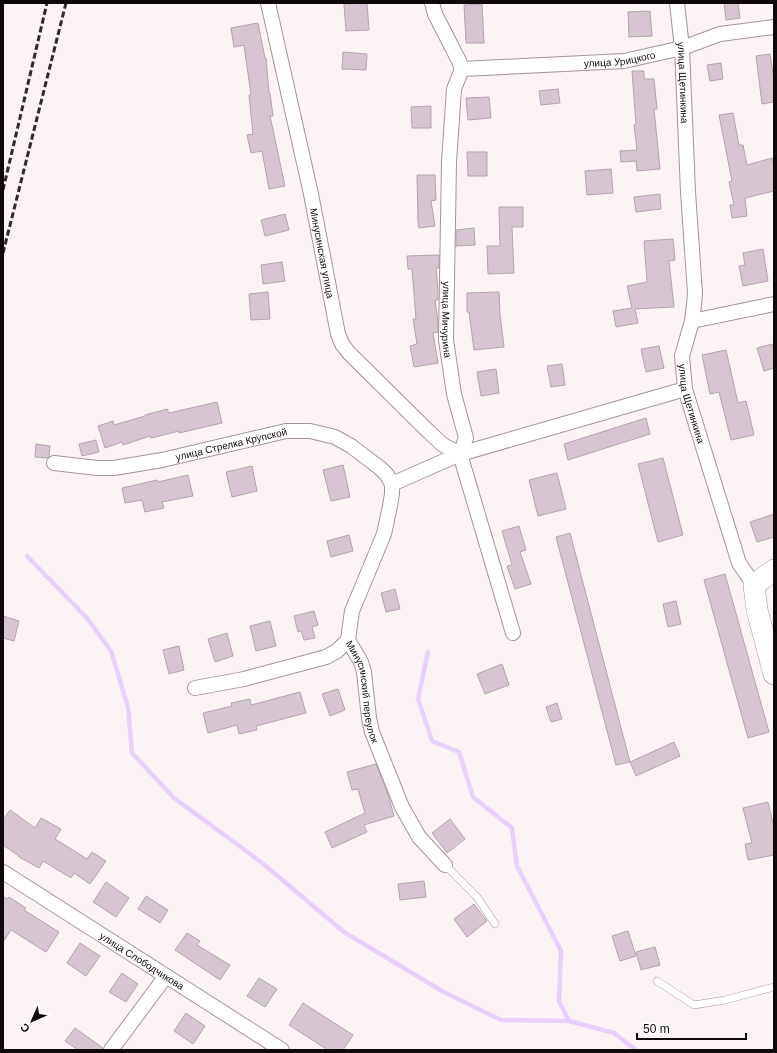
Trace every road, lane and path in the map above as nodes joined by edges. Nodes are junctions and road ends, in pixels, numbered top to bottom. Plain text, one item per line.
1 (268, 3) edge
2 (432, 3) edge
3 (677, 3) edge
4 (774, 27) edge
5 (682, 48) junction
6 (462, 69) junction
7 (774, 304) edge
8 (692, 321) junction
9 (685, 389) junction
10 (460, 454) junction
11 (54, 463) dead end
12 (392, 484) junction
13 (774, 570) edge
14 (754, 585) junction
15 (513, 633) dead end
16 (348, 640) junction
17 (774, 674) edge
18 (195, 688) dead end
19 (447, 867) joint
20 (3, 872) edge
21 (495, 924) dead end
22 (166, 976) junction
23 (657, 981) dead end
24 (774, 987) edge
25 (112, 1050) edge
26 (282, 1050) edge

1 - 10 street, Минусинская улица
2 - 6 street
3 - 5 street, улица Щетинкина
4 - 5 street, улица Урицкого
5 - 6 street, улица Урицкого
5 - 8 street, улица Щетинкина
6 - 10 street, улица Мичурина
7 - 8 street
8 - 9 street, улица Щетинкина
9 - 10 street
9 - 14 street, улица Щетинкина
10 - 12 street
10 - 15 street
11 - 12 street, улица Стрелка Крупской
12 - 16 street, Минусинский переулок
13 - 14 main road
14 - 17 main road, улица Щетинкина
16 - 18 street
16 - 19 street, Минусинский переулок
19 - 21 lane
20 - 22 street, улица Слободчикова
22 - 25 street
22 - 26 street, улица Слободчикова
23 - 24 lane

